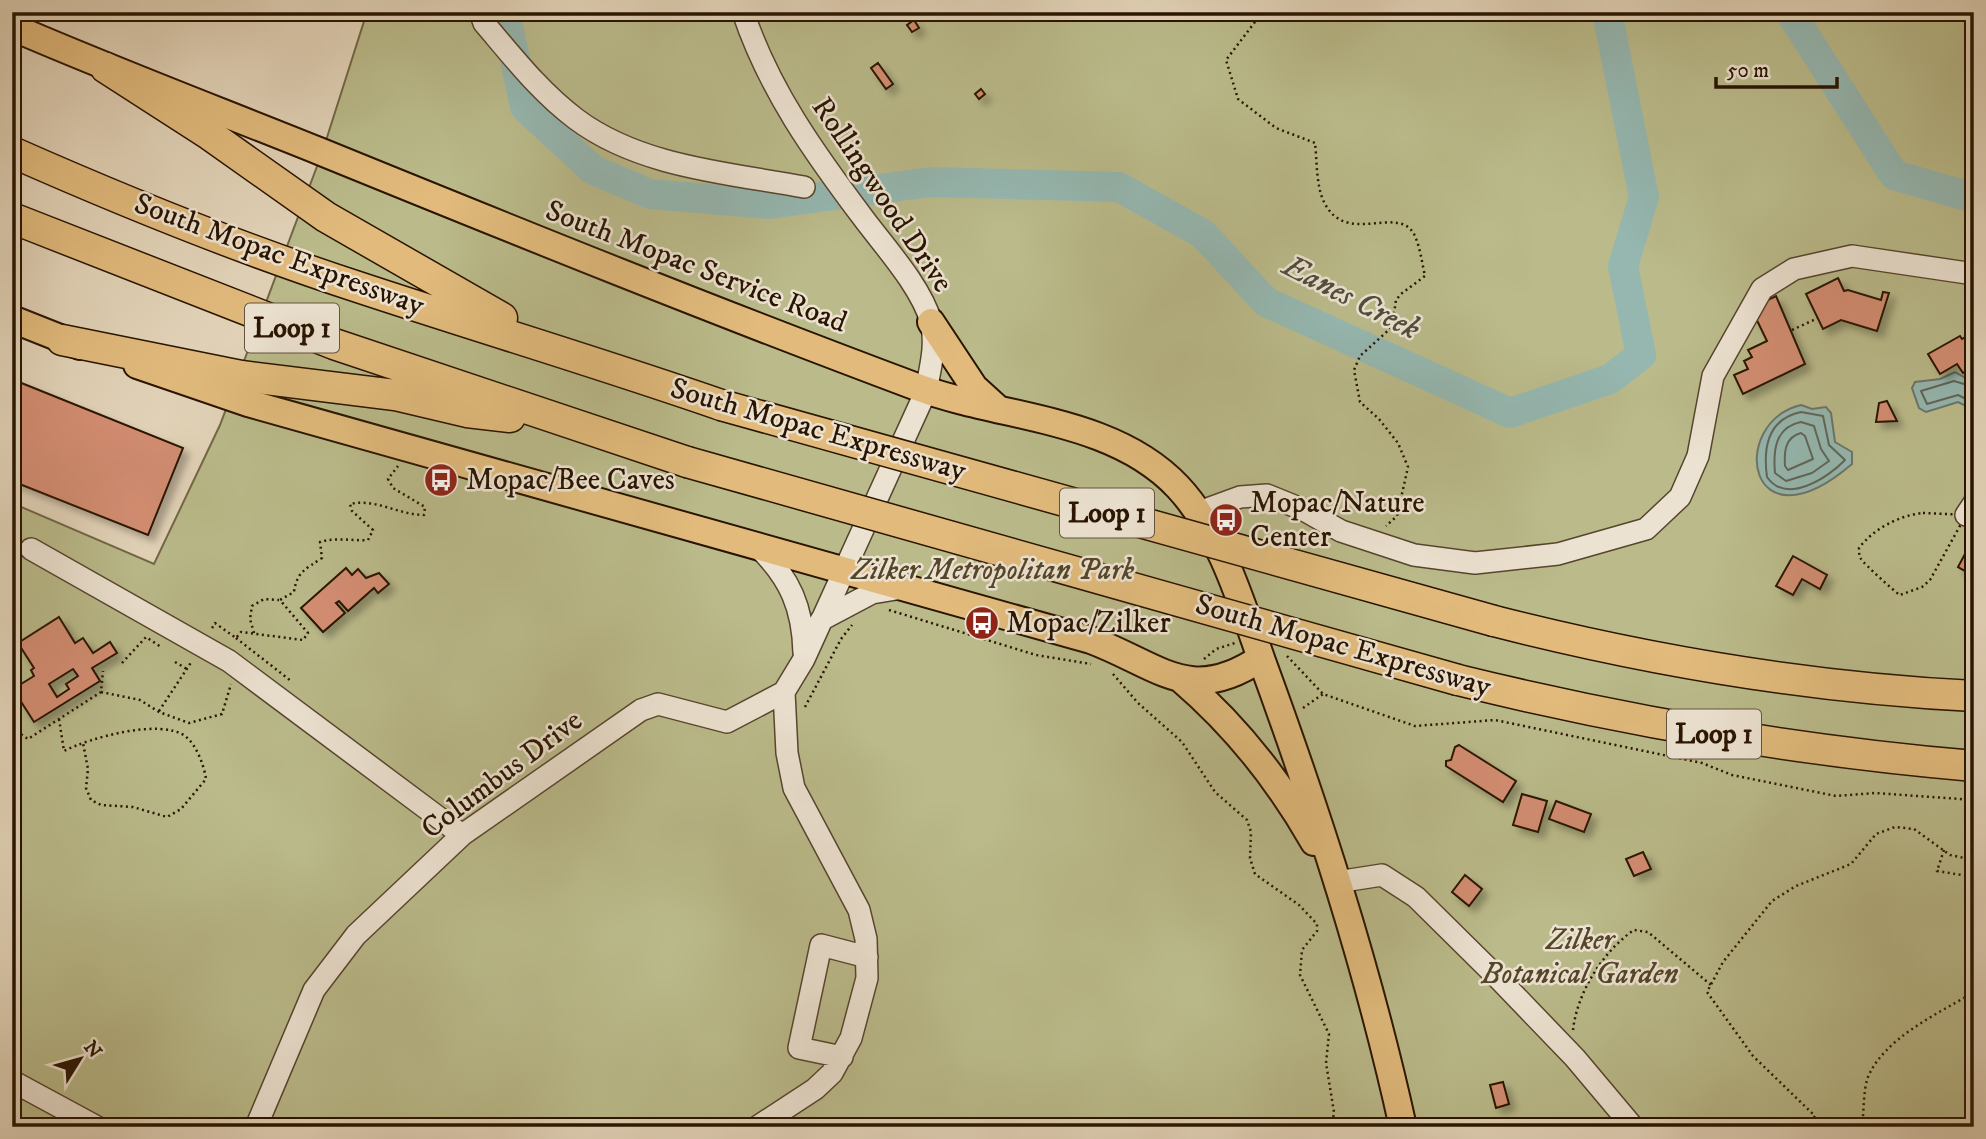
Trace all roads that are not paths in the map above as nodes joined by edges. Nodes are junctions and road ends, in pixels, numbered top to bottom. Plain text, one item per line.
1 (743, 12) edge
2 (482, 17) edge
3 (12, 27) edge
4 (106, 68) junction
5 (12, 152) edge
6 (804, 187) dead end
7 (12, 218) edge
8 (1974, 274) edge
9 (12, 319) edge
10 (931, 322) junction
11 (62, 340) junction
12 (554, 348) junction
13 (926, 391) junction
14 (1000, 410) junction
15 (576, 425) junction
16 (1199, 512) junction
17 (758, 547) junction
18 (32, 549) dead end
19 (842, 569) junction
20 (903, 587) junction
21 (821, 620) junction
22 (1272, 655) junction
23 (804, 659) junction
24 (1181, 679) junction
25 (784, 692) junction
26 (1974, 696) edge
27 (1974, 766) edge
28 (462, 835) junction
29 (1337, 882) junction
30 (867, 957) junction
31 (842, 1056) junction
32 (12, 1081) edge
33 (97, 1127) edge
34 (256, 1127) edge
35 (757, 1127) edge
36 (1403, 1127) edge
37 (1633, 1127) edge

1 - 10 street, Rollingwood Drive
2 - 6 street
3 - 4 main road, South Mopac Service Road
4 - 12 highway
4 - 13 main road, South Mopac Service Road
5 - 12 highway, South Mopac Expressway / Loop 1
7 - 15 highway, South Mopac Expressway / Loop 1
8 - 16 street
9 - 11 main road
10 - 13 street, Rollingwood Drive
10 - 14 main road
11 - 15 highway
11 - 17 main road
12 - 26 highway, South Mopac Expressway / Loop 1, bridge
13 - 14 main road, South Mopac Service Road
13 - 19 street, Rollingwood Drive
14 - 16 main road, South Mopac Service Road
15 - 27 highway, South Mopac Expressway / Loop 1, bridge
16 - 22 main road, South Mopac Service Road
17 - 19 main road
17 - 23 street
18 - 28 street
19 - 20 main road
19 - 21 street, Rollingwood Drive
20 - 21 street
20 - 24 main road
21 - 23 street, Rollingwood Drive
22 - 24 main road
22 - 29 main road, South Mopac Service Road
23 - 25 street, Rollingwood Drive
24 - 29 main road
25 - 28 street, Columbus Drive
25 - 30 street
28 - 34 street, Columbus Drive
29 - 36 main road
29 - 37 street
30 - 31 street
30 - 31 street
31 - 35 street
32 - 33 street

